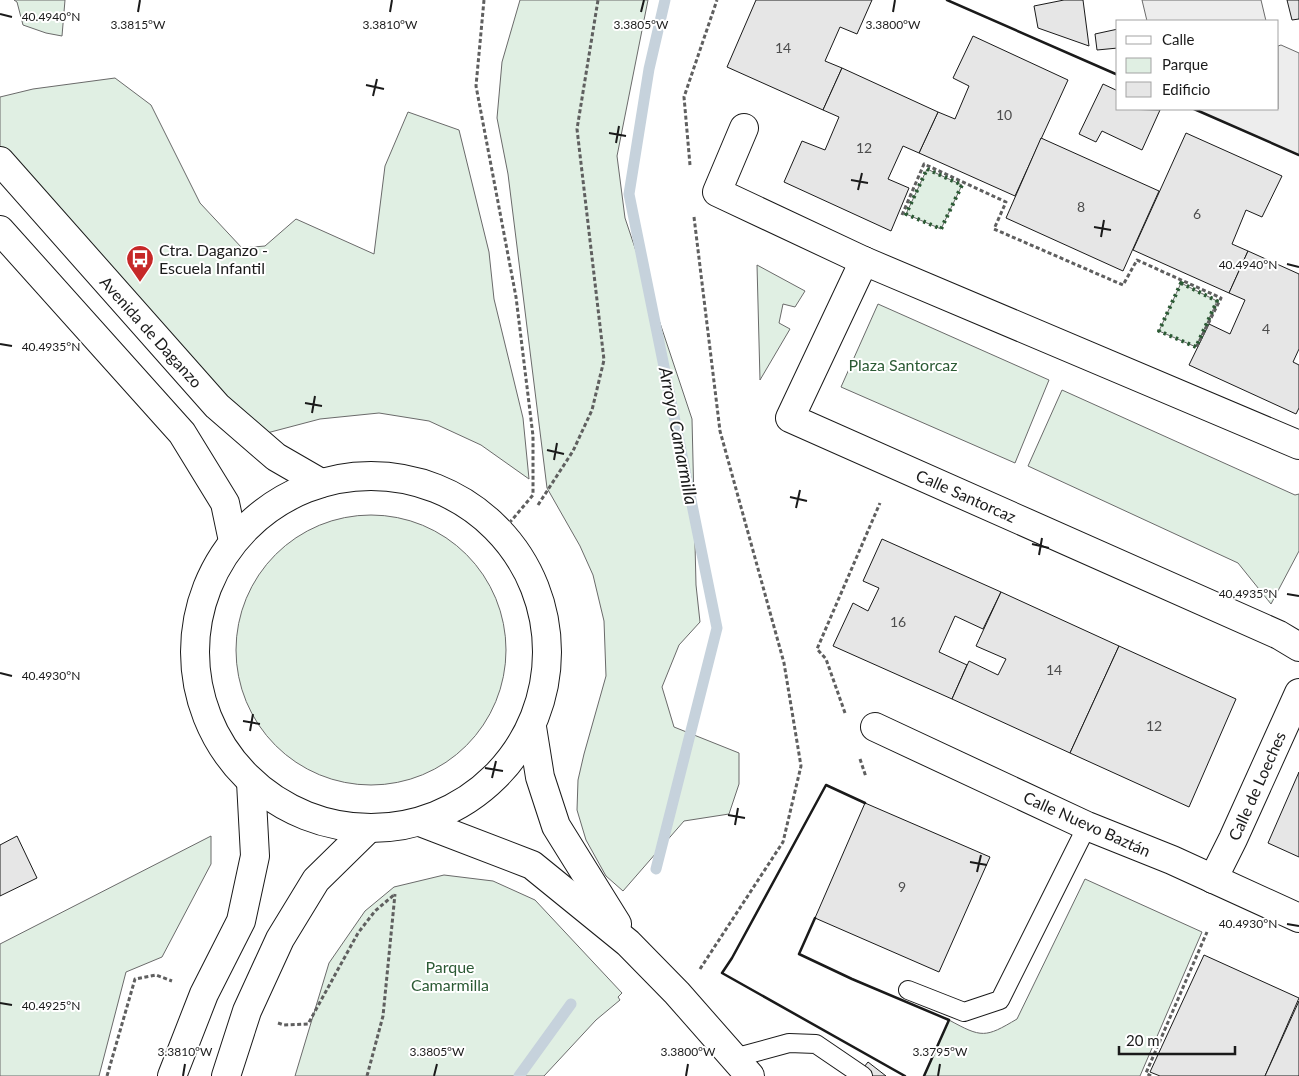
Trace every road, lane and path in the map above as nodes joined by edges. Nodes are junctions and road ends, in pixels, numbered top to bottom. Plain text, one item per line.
1 (484, 0) edge
2 (598, 0) edge
3 (717, 0) edge
4 (744, 128) dead end
5 (0, 161) edge
6 (690, 166) dead end
7 (902, 215) dead end
8 (694, 216) dead end
9 (0, 230) edge
10 (864, 261) junction
11 (1196, 348) dead end
12 (1299, 445) edge
13 (321, 483) junction
14 (880, 503) dead end
15 (538, 505) dead end
16 (500, 534) junction
17 (233, 541) junction
18 (1299, 647) edge
19 (817, 649) dead end
20 (1299, 693) edge
21 (532, 727) junction
22 (875, 727) dead end
23 (251, 782) junction
24 (420, 822) junction
25 (1087, 826) junction
26 (368, 829) junction
27 (1213, 879) junction
28 (1299, 918) edge
29 (1207, 932) dead end
30 (628, 943) junction
31 (698, 972) dead end
32 (174, 982) dead end
33 (908, 990) dead end
34 (276, 1022) dead end
35 (742, 1067) edge
36 (107, 1076) edge
37 (172, 1076) edge
38 (226, 1076) edge
39 (367, 1076) edge
40 (863, 1076) edge
41 (1151, 1076) edge

1 - 16 path
2 - 15 path
3 - 6 path
4 - 10 street
5 - 13 street, Avenida de Daganzo
7 - 11 path
8 - 31 path
9 - 17 street
10 - 12 street
10 - 18 street, Calle Santorcaz
13 - 16 street
13 - 17 street
14 - 19 path
16 - 21 street
17 - 23 street
20 - 27 street, Calle de Loeches
21 - 24 street
21 - 30 street
22 - 25 street, Calle Nuevo Baztán
23 - 26 street
23 - 37 street
24 - 26 street
24 - 30 street
25 - 27 street, Calle Nuevo Baztán
25 - 33 lane
26 - 38 street
27 - 28 street, Calle Nuevo Baztán
29 - 41 path
30 - 35 street
32 - 36 path
34 - 39 path
35 - 40 lane

